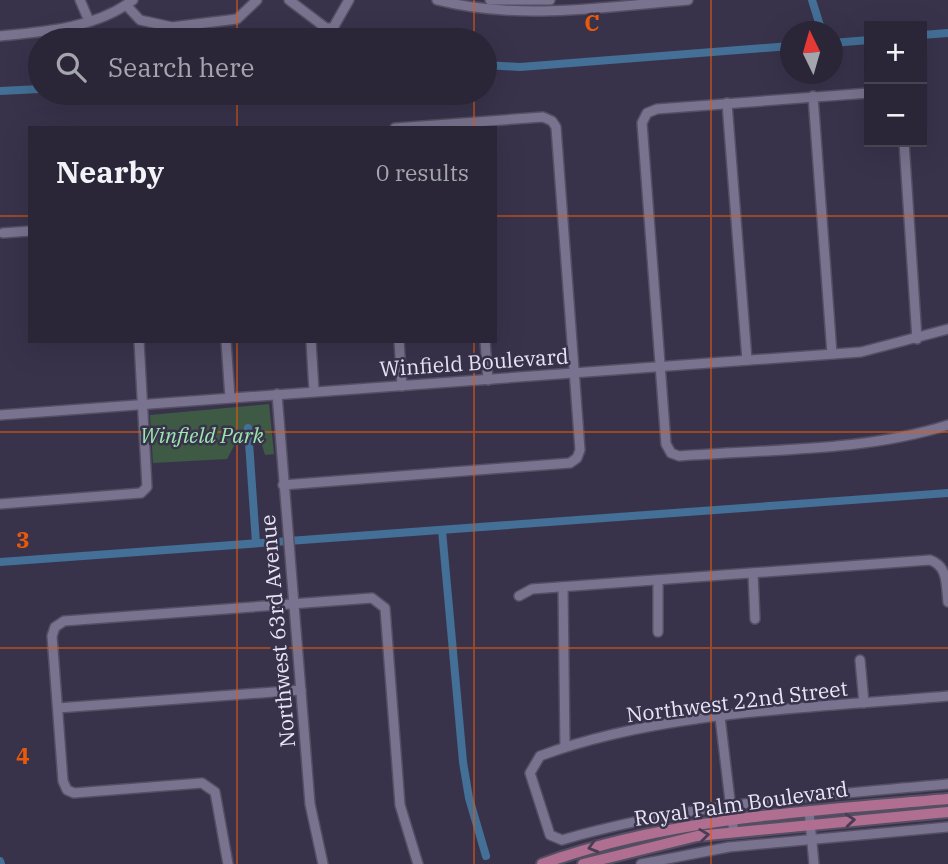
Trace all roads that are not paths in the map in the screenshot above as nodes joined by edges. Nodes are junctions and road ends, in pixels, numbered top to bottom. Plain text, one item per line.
1 (80, 0) edge
2 (257, 0) edge
3 (289, 0) edge
4 (349, 0) edge
5 (437, 0) edge
6 (490, 0) edge
7 (550, 0) edge
8 (688, 0) edge
9 (650, 1) edge
10 (129, 3) edge
11 (518, 4) edge
12 (585, 4) edge
13 (89, 21) junction
14 (62, 28) edge
15 (28, 33) edge
16 (0, 36) edge
17 (864, 93) edge
18 (813, 96) junction
19 (727, 103) junction
20 (469, 125) edge
21 (444, 126) edge
22 (904, 147) edge
23 (28, 231) edge
24 (3, 233) dead end
25 (948, 329) edge
26 (917, 340) junction
27 (139, 343) edge
28 (226, 343) edge
29 (311, 343) edge
30 (399, 343) edge
31 (485, 343) edge
32 (832, 354) junction
33 (747, 360) junction
34 (660, 367) junction
35 (574, 374) junction
36 (488, 380) junction
37 (402, 386) junction
38 (314, 391) junction
39 (277, 394) junction
40 (230, 398) junction
41 (144, 405) junction
42 (0, 415) edge
43 (948, 425) edge
44 (284, 485) junction
45 (0, 504) edge
46 (753, 573) junction
47 (658, 580) junction
48 (562, 587) junction
49 (519, 596) dead end
50 (948, 602) edge
51 (293, 605) junction
52 (755, 619) dead end
53 (659, 632) dead end
54 (860, 660) dead end
55 (301, 690) junction
56 (948, 696) edge
57 (864, 704) junction
58 (58, 709) junction
59 (720, 717) junction
60 (565, 747) junction
61 (948, 783) edge
62 (948, 799) edge
63 (730, 804) junction
64 (809, 811) junction
65 (948, 812) edge
66 (732, 820) junction
67 (810, 824) junction
68 (948, 827) edge
69 (733, 832) junction
70 (811, 839) junction
71 (228, 864) edge
72 (323, 864) edge
73 (418, 864) edge
74 (542, 864) edge
75 (583, 864) edge
76 (641, 864) edge
77 (814, 864) edge

1 - 13 street
2 - 10 street
3 - 4 street
5 - 11 street
6 - 11 street
7 - 11 street
8 - 9 street
9 - 12 street
10 - 13 street
11 - 12 street
13 - 14 street
15 - 16 street
17 - 18 street
18 - 19 street
18 - 32 street
19 - 33 street
19 - 34 street
20 - 21 street
20 - 35 street
22 - 26 street
23 - 24 street
25 - 26 street, Winfield Boulevard
26 - 32 street, Winfield Boulevard
27 - 41 street
28 - 40 street
29 - 38 street
30 - 37 street
31 - 36 street
32 - 33 street, Winfield Boulevard
33 - 34 street, Winfield Boulevard
34 - 35 street, Winfield Boulevard
34 - 43 street
35 - 36 street, Winfield Boulevard
35 - 44 street
36 - 37 street, Winfield Boulevard
37 - 38 street, Winfield Boulevard
38 - 39 street, Winfield Boulevard
39 - 40 street, Winfield Boulevard
39 - 44 street, Northwest 63rd Avenue
40 - 41 street, Winfield Boulevard
41 - 42 street, Winfield Boulevard
41 - 45 street
44 - 51 street, Northwest 63rd Avenue
46 - 47 street
46 - 50 street
46 - 52 street
47 - 48 street
47 - 53 street
48 - 49 street
48 - 60 street
51 - 55 street, Northwest 63rd Avenue
51 - 58 street
51 - 73 street
54 - 57 street
55 - 58 street
55 - 72 street, Northwest 63rd Avenue
56 - 57 street, Northwest 22nd Street
57 - 59 street, Northwest 22nd Street
58 - 71 street
59 - 60 street, Northwest 22nd Street
59 - 63 street
60 - 63 street, Northwest 22nd Street
61 - 63 street
62 - 64 main road, Royal Palm Boulevard
63 - 66 street
64 - 66 main road, Royal Palm Boulevard
64 - 67 street
67 -> 65 main road, Royal Palm Boulevard
66 - 69 street
66 -> 74 main road, Royal Palm Boulevard
67 - 69 main road, Royal Palm Boulevard
67 - 70 street
68 - 70 street
75 -> 69 main road, Royal Palm Boulevard
70 - 76 street
70 - 77 street

